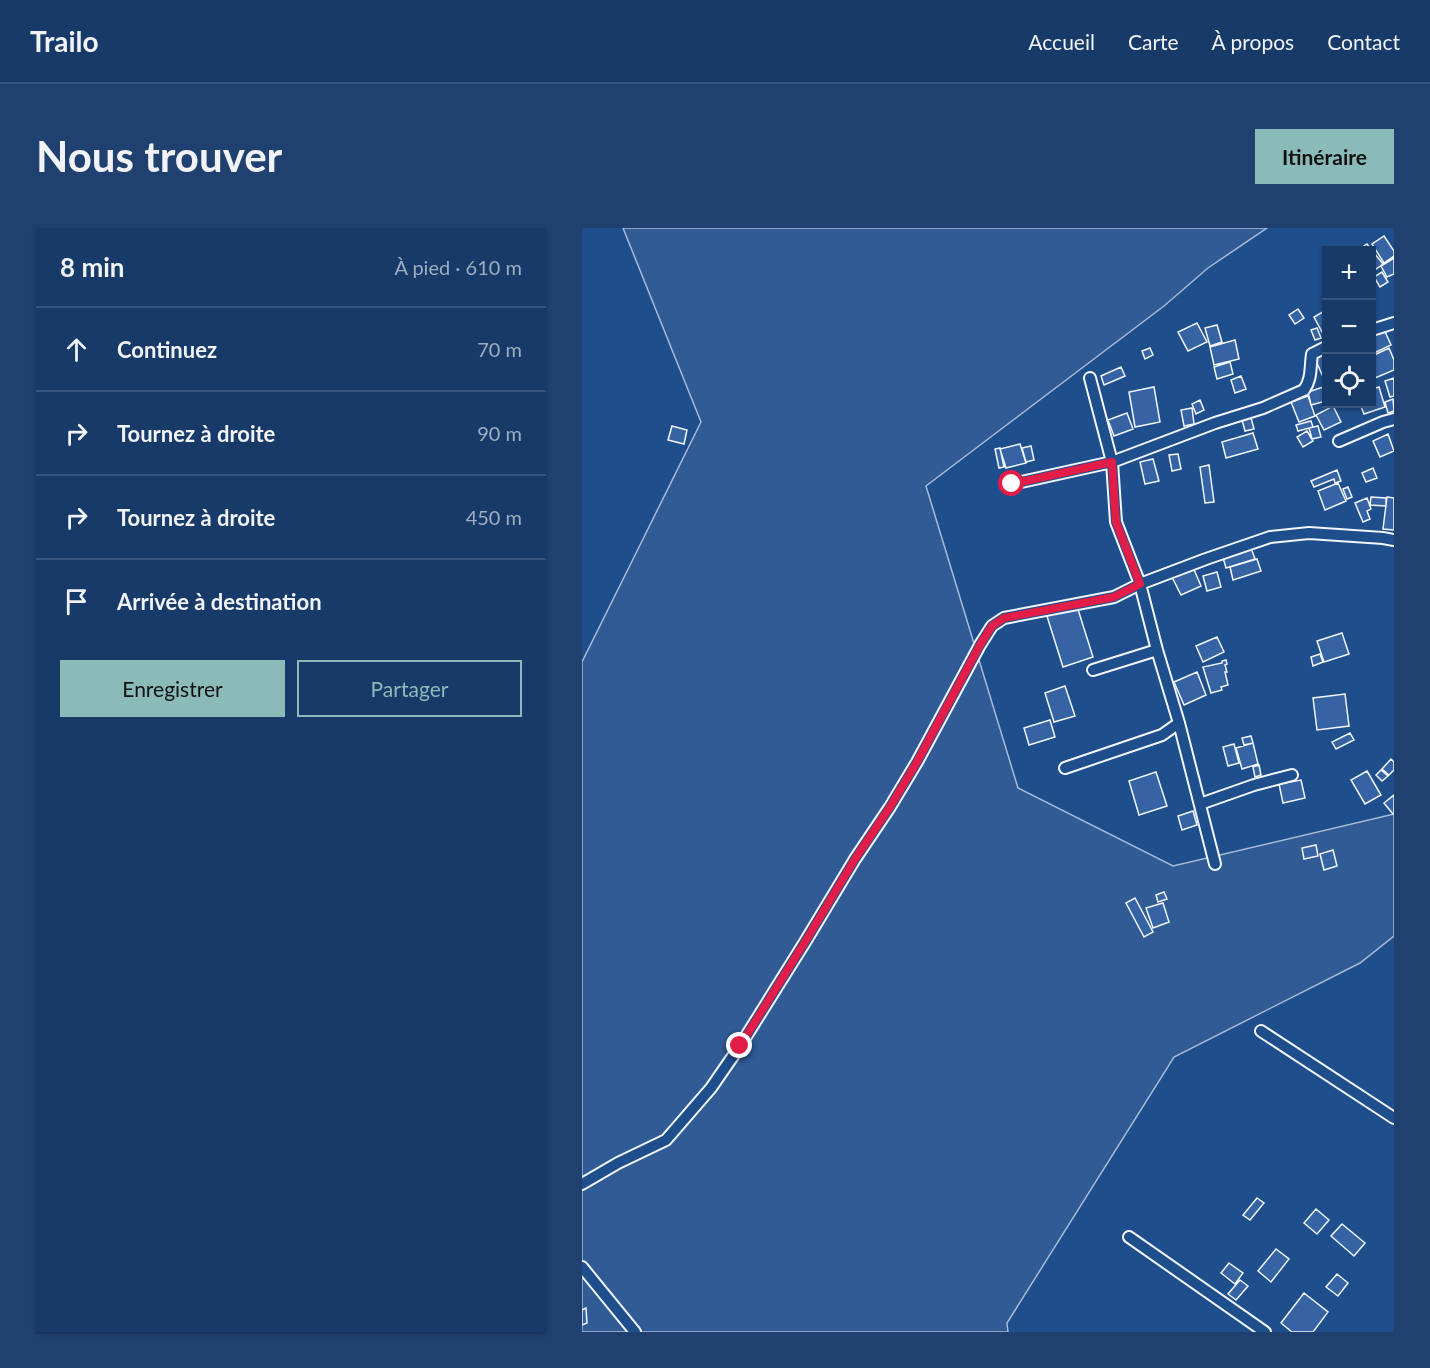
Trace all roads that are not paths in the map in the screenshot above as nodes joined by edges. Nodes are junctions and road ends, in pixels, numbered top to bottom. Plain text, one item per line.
1 (1394, 322) edge
2 (1376, 328) edge
3 (1322, 349) edge
4 (1090, 378) dead end
5 (1394, 420) edge
6 (1339, 441) dead end
7 (1112, 462) junction
8 (1012, 484) dead end
9 (1394, 540) edge
10 (1140, 584) junction
11 (1157, 650) junction
12 (1093, 670) dead end
13 (1179, 723) junction
14 (1065, 768) dead end
15 (1292, 775) dead end
16 (1200, 804) junction
17 (1215, 864) dead end
18 (1261, 1031) dead end
19 (1394, 1118) edge
20 (582, 1184) edge
21 (1129, 1237) dead end
22 (582, 1267) edge
23 (635, 1332) edge
24 (1265, 1332) edge

1 - 2 street
3 - 7 street
4 - 7 street
5 - 6 street
7 - 8 street
7 - 10 street
9 - 10 street
10 - 11 street
10 - 20 street
11 - 12 street
11 - 13 street
13 - 14 street
13 - 16 street
15 - 16 street
16 - 17 street
18 - 19 street
21 - 24 street
22 - 23 street

